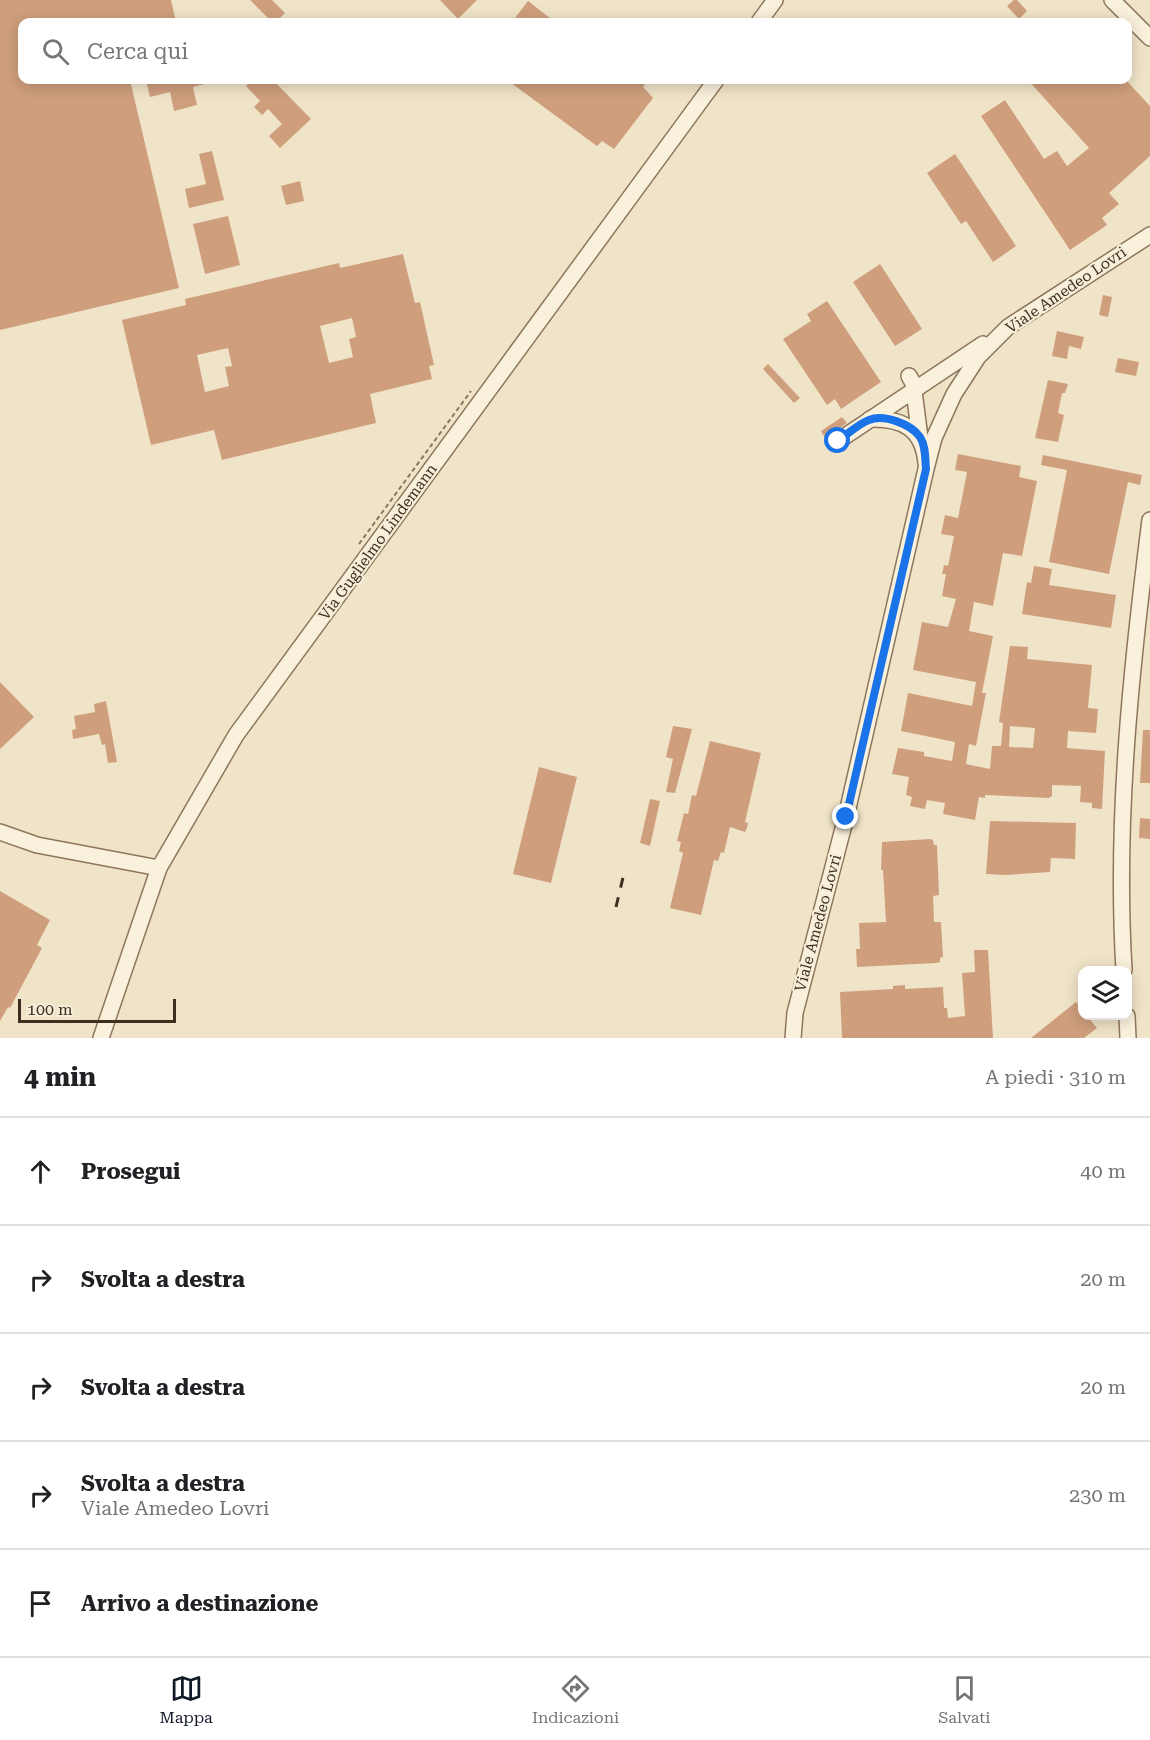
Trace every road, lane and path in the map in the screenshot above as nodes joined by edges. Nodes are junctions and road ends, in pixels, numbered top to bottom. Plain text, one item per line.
1 (775, 0) edge
2 (1112, 0) edge
3 (762, 18) edge
4 (1130, 18) edge
5 (1132, 20) edge
6 (1150, 38) edge
7 (713, 84) edge
8 (1150, 235) edge
9 (1008, 327) junction
10 (911, 383) junction
11 (870, 419) junction
12 (920, 438) junction
13 (838, 441) dead end
14 (926, 469) junction
15 (1150, 520) edge
16 (0, 832) edge
17 (159, 868) junction
18 (1124, 966) edge
19 (1126, 1020) edge
20 (101, 1038) edge
21 (793, 1038) edge
22 (1128, 1038) edge

1 - 3 street
2 - 4 street
5 - 6 street
7 - 17 street, Via Guglielmo Lindemann
8 - 9 street, Viale Amedeo Lovri
9 - 10 street
9 - 14 street, Viale Amedeo Lovri
10 - 11 street
10 - 12 street
11 - 12 street
11 - 13 street
12 - 14 street
14 - 21 street, Viale Amedeo Lovri
15 - 18 street
16 - 17 street
17 - 20 street, Via Guglielmo Lindemann
19 - 22 street

